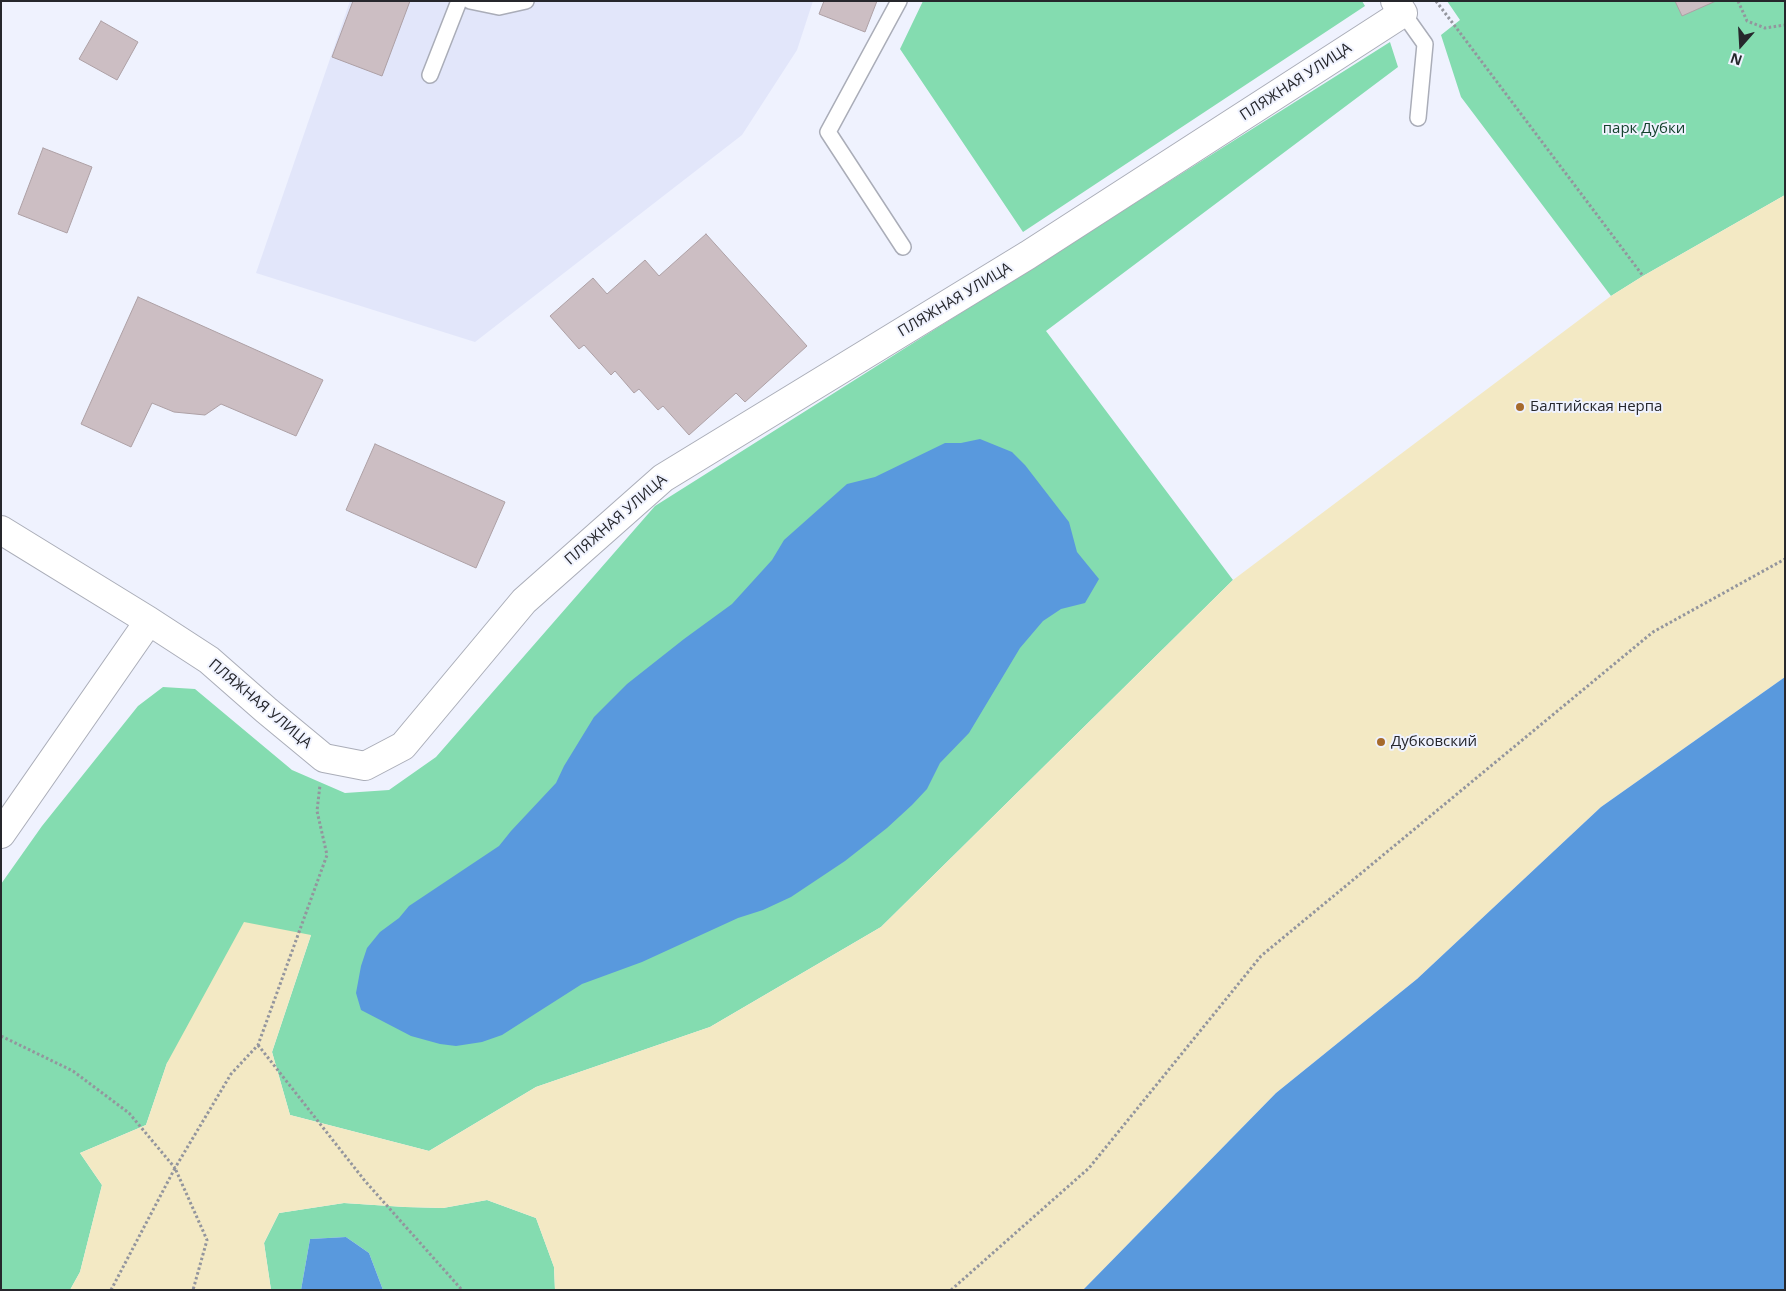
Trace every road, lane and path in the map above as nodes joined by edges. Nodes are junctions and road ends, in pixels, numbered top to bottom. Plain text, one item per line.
1 (459, 1) edge
2 (470, 1) edge
3 (526, 1) edge
4 (899, 1) edge
5 (1436, 1) edge
6 (1738, 1) edge
7 (1399, 7) edge
8 (1785, 26) edge
9 (430, 75) dead end
10 (1418, 118) dead end
11 (903, 247) dead end
12 (1643, 276) dead end
13 (1, 530) edge
14 (1785, 559) edge
15 (149, 621) junction
16 (324, 758) junction
17 (1, 834) edge
18 (1, 1036) edge
19 (258, 1045) junction
20 (175, 1168) junction
21 (110, 1290) edge
22 (193, 1290) edge
23 (462, 1290) edge
24 (951, 1290) edge

1 - 9 lane
2 - 3 lane
4 - 11 lane
5 - 12 path
6 - 8 path
7 - 10 lane
7 - 16 street, ПЛЯЖНАЯ УЛИЦА
13 - 15 street, ПЛЯЖНАЯ УЛИЦА
14 - 24 path
15 - 16 street, ПЛЯЖНАЯ УЛИЦА
15 - 17 street
16 - 19 path
18 - 20 path
19 - 20 path
19 - 23 path
20 - 21 path
20 - 22 path

